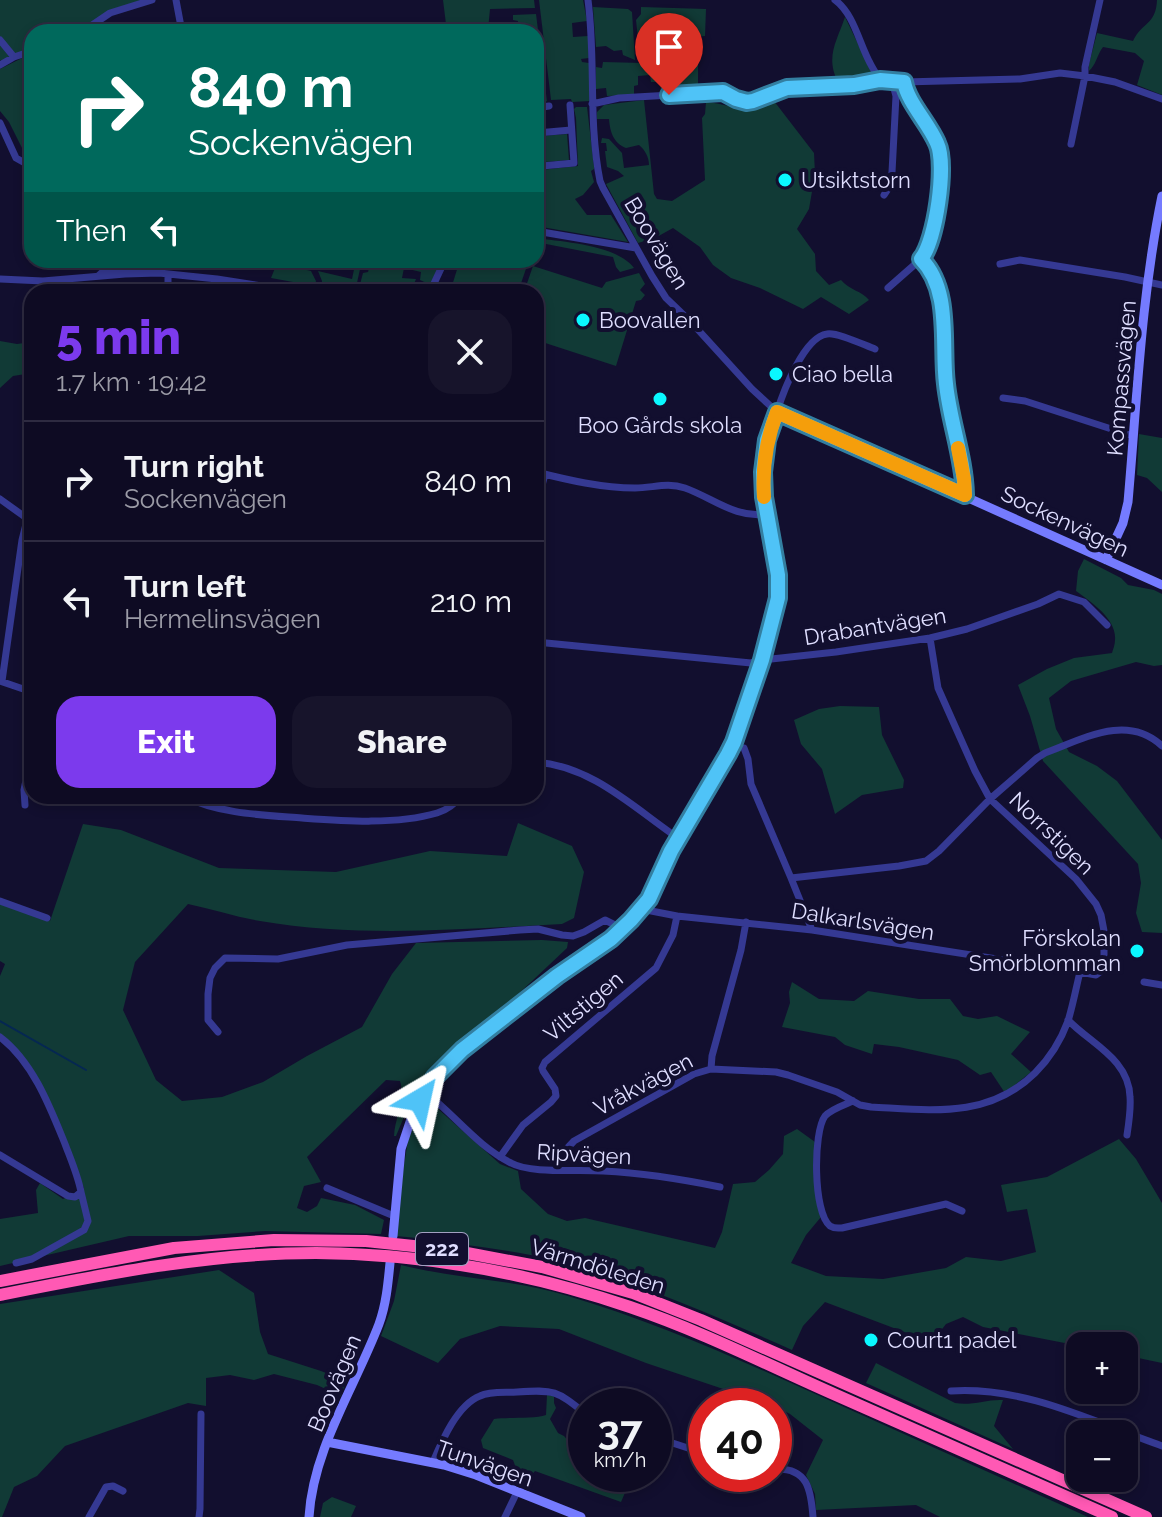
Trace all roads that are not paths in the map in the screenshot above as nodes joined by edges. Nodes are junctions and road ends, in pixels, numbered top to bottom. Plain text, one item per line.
1 (152, 0) edge
2 (176, 0) edge
3 (588, 0) edge
4 (1100, 0) edge
5 (841, 2) edge
6 (94, 24) edge
7 (180, 24) edge
8 (0, 40) edge
9 (24, 54) edge
10 (14, 57) junction
11 (0, 65) edge
12 (1085, 76) junction
13 (880, 80) junction
14 (892, 81) junction
15 (904, 82) junction
16 (1162, 99) edge
17 (592, 104) junction
18 (570, 105) dead end
19 (549, 106) dead end
20 (544, 107) edge
21 (0, 123) edge
22 (571, 130) junction
23 (544, 132) edge
24 (1071, 144) dead end
25 (24, 162) edge
26 (544, 166) edge
27 (884, 195) dead end
28 (1162, 196) edge
29 (544, 232) edge
30 (636, 248) junction
31 (921, 259) junction
32 (1000, 264) dead end
33 (164, 274) junction
34 (0, 279) edge
35 (1149, 282) junction
36 (166, 284) edge
37 (249, 284) edge
38 (1162, 285) edge
39 (888, 288) dead end
40 (875, 349) dead end
41 (1003, 398) dead end
42 (777, 412) junction
43 (1133, 436) junction
44 (545, 474) joint
45 (544, 478) edge
46 (965, 495) junction
47 (0, 499) edge
48 (767, 514) junction
49 (24, 516) edge
50 (24, 535) edge
51 (1106, 560) junction
52 (1162, 585) edge
53 (1107, 625) dead end
54 (930, 638) junction
55 (544, 643) edge
56 (762, 660) junction
57 (1, 681) edge
58 (24, 689) edge
59 (1162, 746) edge
60 (744, 748) dead end
61 (544, 763) edge
62 (990, 799) junction
63 (204, 804) edge
64 (455, 804) edge
65 (678, 838) junction
66 (791, 878) junction
67 (0, 901) edge
68 (641, 909) junction
69 (677, 916) junction
70 (47, 918) dead end
71 (746, 922) junction
72 (812, 930) junction
73 (621, 931) junction
74 (1080, 972) junction
75 (1144, 982) dead end
76 (1162, 985) edge
77 (1068, 1020) junction
78 (218, 1032) dead end
79 (0, 1037) edge
80 (711, 1069) junction
81 (425, 1092) junction
82 (853, 1101) junction
83 (1127, 1135) dead end
84 (0, 1155) edge
85 (500, 1157) junction
86 (557, 1169) junction
87 (720, 1187) dead end
88 (327, 1188) dead end
89 (78, 1194) junction
90 (962, 1211) dead end
91 (394, 1216) junction
92 (393, 1236) dead end
93 (16, 1263) dead end
94 (390, 1263) dead end
95 (0, 1281) edge
96 (0, 1295) edge
97 (951, 1391) dead end
98 (568, 1401) edge
99 (201, 1414) dead end
100 (327, 1442) junction
101 (1162, 1446) edge
102 (433, 1462) junction
103 (792, 1470) edge
104 (123, 1491) dead end
105 (517, 1492) junction
106 (89, 1517) edge
107 (199, 1517) edge
108 (309, 1517) edge
109 (505, 1517) edge
110 (581, 1517) edge
111 (813, 1517) edge
112 (1112, 1517) edge
113 (1146, 1517) edge

1 - 6 street
2 - 7 street
3 - 17 street, Boovägen
4 - 12 street
5 - 13 street
8 - 10 street
9 - 10 street
10 - 11 street
12 - 15 street
12 - 16 street
12 - 24 street
13 - 14 street
13 - 17 street
14 - 15 street
14 - 27 street
15 - 31 street
17 - 30 street, Boovägen
18 - 22 street
19 - 20 street
21 - 25 street
22 - 23 street
22 - 26 street
28 - 35 street, Kompassvägen
29 - 30 street
30 - 42 street, Boovägen
31 - 39 street
31 - 46 street
32 - 35 street
33 - 34 street
33 - 36 street
33 - 37 street
35 - 38 street
35 - 43 street, Kompassvägen
40 - 42 street
41 - 43 street
42 - 46 street, Sockenvägen
42 - 48 street
43 - 51 street, Kompassvägen
44 - 45 street
44 - 48 street
46 - 51 street, Sockenvägen
47 - 49 street
48 - 56 street
50 - 57 street
51 - 52 street, Sockenvägen
53 - 54 street, Drabantvägen
54 - 56 street, Drabantvägen
54 - 62 street, Norrstigen
55 - 56 street, Drabantvägen
56 - 65 street
57 - 58 street
59 - 62 street
60 - 66 street
61 - 65 street
62 - 66 street
62 - 74 street, Norrstigen
63 - 64 street
65 - 68 street
66 - 72 street
67 - 70 street
68 - 69 street, Dalkarlsvägen
68 - 73 street
69 - 71 street, Dalkarlsvägen
69 - 85 street, Viltstigen
71 - 72 street, Dalkarlsvägen
71 - 80 street, Vråkvägen
72 - 74 street, Dalkarlsvägen
73 - 78 street
73 - 81 street
74 - 77 street
75 - 76 street
77 - 82 street
77 - 83 street
79 - 89 street
80 - 82 street
80 - 86 street, Vråkvägen
81 - 85 street, Ripvägen
81 - 91 street
82 - 90 street
84 - 89 street
85 - 86 street, Ripvägen
86 - 87 street, Ripvägen
88 - 91 street
89 - 93 street
91 - 92 street
94 - 100 street, Boovägen
95 - 113 highway, Värmdöleden / 222
96 - 112 highway, Värmdöleden / 222
97 - 101 street
98 - 102 street
99 - 107 street
100 - 102 street, Tunvägen
100 - 108 street, Boovägen
102 - 105 street, Tunvägen
103 - 111 street
104 - 106 street
105 - 109 street
105 - 110 street, Tunvägen

